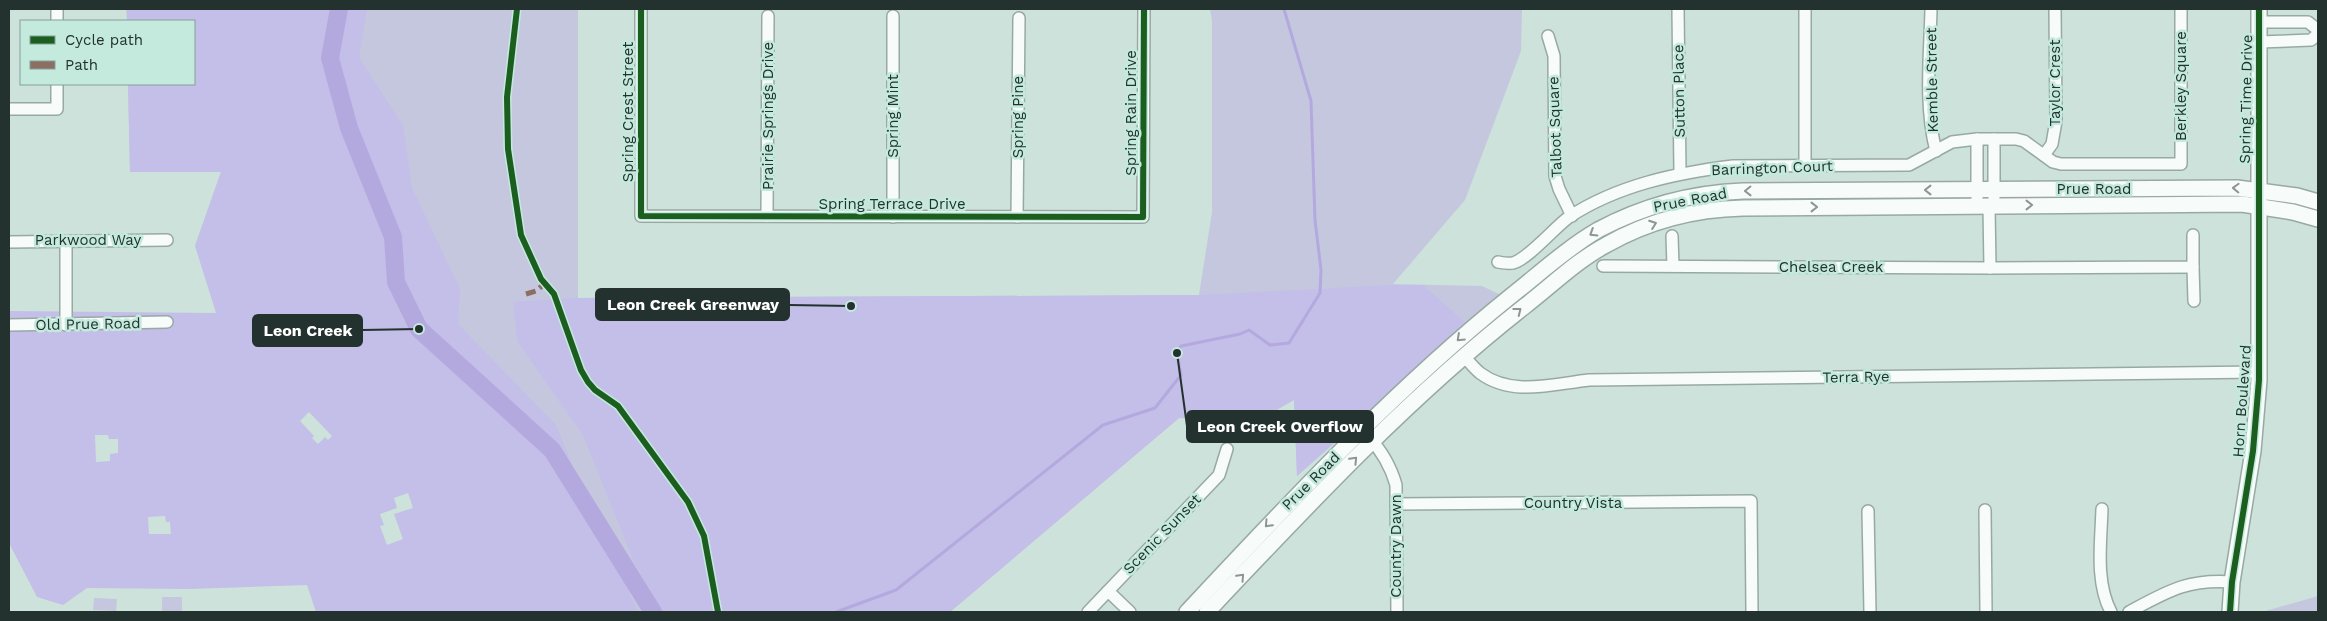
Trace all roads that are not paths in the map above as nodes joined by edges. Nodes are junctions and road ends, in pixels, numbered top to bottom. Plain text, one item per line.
1 (641, 9) edge
2 (1144, 9) edge
3 (1678, 9) edge
4 (1805, 9) edge
5 (1931, 9) edge
6 (2055, 9) edge
7 (2181, 9) edge
8 (2259, 15) edge
9 (768, 16) dead end
10 (893, 16) dead end
11 (1018, 18) dead end
12 (2295, 22) junction
13 (2318, 30) edge
14 (2318, 34) edge
15 (1548, 36) dead end
16 (2295, 41) junction
17 (2259, 42) junction
18 (57, 85) edge
19 (9, 109) edge
20 (1977, 139) junction
21 (1994, 139) junction
22 (1936, 152) junction
23 (2044, 155) junction
24 (2181, 164) joint
25 (1977, 165) junction
26 (1994, 165) junction
27 (1805, 166) junction
28 (1680, 173) junction
29 (1977, 189) junction
30 (1994, 189) junction
31 (2258, 190) junction
32 (1725, 192) junction
33 (2318, 202) edge
34 (1987, 206) junction
35 (2257, 206) junction
36 (1727, 208) junction
37 (641, 216) joint
38 (767, 216) junction
39 (1572, 216) junction
40 (893, 217) junction
41 (1017, 217) junction
42 (1143, 217) joint
43 (2318, 219) edge
44 (2193, 235) dead end
45 (1672, 236) dead end
46 (167, 240) dead end
47 (66, 241) junction
48 (9, 242) edge
49 (1498, 262) dead end
50 (1604, 266) dead end
51 (1673, 266) junction
52 (2193, 267) junction
53 (1990, 268) junction
54 (2194, 301) dead end
55 (167, 322) dead end
56 (9, 325) edge
57 (66, 325) junction
58 (1464, 356) junction
59 (2259, 372) junction
60 (1361, 430) junction
61 (1372, 441) junction
62 (1227, 450) dead end
63 (1396, 504) junction
64 (2102, 509) dead end
65 (1985, 510) dead end
66 (1868, 511) dead end
67 (2232, 582) junction
68 (1108, 591) junction
69 (1088, 612) edge
70 (1130, 612) edge
71 (1187, 612) edge
72 (1207, 612) edge
73 (1397, 612) edge
74 (1752, 612) edge
75 (1870, 612) edge
76 (1986, 612) edge
77 (2111, 612) edge
78 (2129, 612) edge
79 (2230, 612) edge

1 - 37 street, Spring Crest Street
2 - 42 street, Spring Rain Drive
3 - 28 street, Sutton Place
4 - 27 street
5 - 22 street, Kemble Street
6 - 23 street, Taylor Crest
7 - 24 street, Berkley Square
8 - 12 street
8 - 17 main road, Spring Time Drive
9 - 38 street, Prairie Springs Drive
10 - 40 street, Spring Mint
11 - 41 street, Spring Pine
12 - 13 street
12 - 16 street
14 - 16 street
15 - 39 street, Talbot Square
16 - 17 street
17 - 31 main road, Spring Time Drive
18 - 19 street
20 - 21 street, Barrington Court
20 - 22 street, Barrington Court
20 - 25 street
21 - 23 street, Barrington Court
21 - 26 street
22 - 27 street, Barrington Court
23 - 24 street, Barrington Court
25 - 26 street
25 - 29 street
26 - 30 street
27 - 28 street, Barrington Court
28 - 39 street, Barrington Court
29 - 30 main road, Prue Road
29 -> 32 main road, Prue Road
29 - 34 street
31 -> 30 main road, Prue Road
30 - 34 street
31 - 33 main road, Prue Road
31 - 35 main road, Horn Boulevard
32 - 36 main road
32 -> 60 main road, Prue Road
34 -> 35 main road, Prue Road
36 -> 34 main road, Prue Road
34 - 53 street
35 - 43 main road, Prue Road
35 - 59 main road, Horn Boulevard
58 -> 36 main road, Prue Road
37 - 38 street, Spring Terrace Drive
38 - 40 street, Spring Terrace Drive
39 - 49 street, Barrington Court
40 - 41 street, Spring Terrace Drive
41 - 42 street, Spring Terrace Drive
44 - 52 street
45 - 51 street
46 - 47 street, Parkwood Way
47 - 48 street, Parkwood Way
47 - 57 street
50 - 51 street, Chelsea Creek
51 - 53 street, Chelsea Creek
52 - 53 street, Chelsea Creek
52 - 54 street
55 - 57 street, Old Prue Road
56 - 57 street, Old Prue Road
58 - 59 street, Terra Rye
58 - 61 main road, Prue Road
59 - 67 main road, Horn Boulevard
60 - 61 street, Country Dawn
60 -> 71 main road, Prue Road
61 - 63 street, Country Dawn
72 -> 61 main road, Prue Road
62 - 68 street, Scenic Sunset
63 - 73 street, Country Dawn
63 - 74 street, Country Vista
64 - 77 street
65 - 76 street
66 - 75 street
67 - 78 street
67 - 79 main road, Horn Boulevard
68 - 69 street, Scenic Sunset
68 - 70 street

